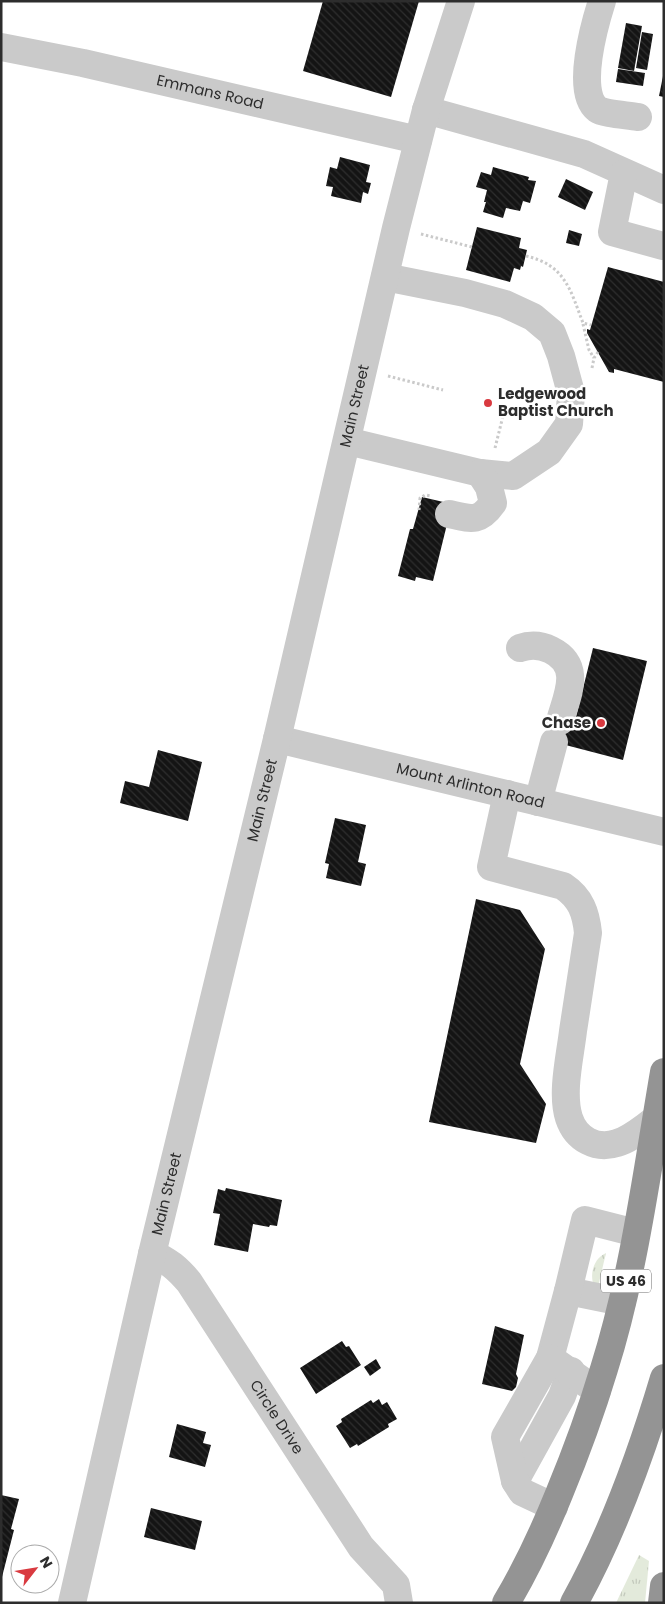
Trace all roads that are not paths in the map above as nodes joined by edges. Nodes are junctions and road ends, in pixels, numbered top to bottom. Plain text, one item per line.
1 (461, 1) edge
2 (602, 1) edge
3 (3, 55) edge
4 (426, 110) junction
5 (638, 117) dead end
6 (418, 140) junction
7 (624, 173) junction
8 (664, 190) edge
9 (663, 246) edge
10 (385, 277) junction
11 (347, 441) junction
12 (476, 472) junction
13 (449, 514) dead end
14 (520, 648) dead end
15 (278, 739) junction
16 (507, 794) junction
17 (538, 802) junction
18 (664, 832) edge
19 (664, 1072) edge
20 (656, 1119) junction
21 (636, 1232) junction
22 (152, 1254) junction
23 (568, 1291) junction
24 (622, 1302) junction
25 (561, 1365) junction
26 (664, 1378) edge
27 (597, 1391) junction
28 (554, 1507) junction
29 (664, 1586) edge
30 (398, 1594) edge
31 (72, 1603) edge
32 (506, 1603) edge
33 (574, 1603) edge
34 (662, 1603) edge

1 - 4 street, Main Street
2 - 5 street
3 - 6 street, Emmans Road
4 - 6 street, Main Street
4 - 7 street
6 - 10 street, Main Street
7 - 8 street
7 - 9 street
10 - 11 street, Main Street
10 - 12 street
11 - 12 street
11 - 15 street, Main Street
12 - 13 street
14 - 17 street
15 - 16 street, Mount Arlinton Road
15 - 22 street, Main Street
16 - 17 street, Mount Arlinton Road
16 - 20 street
17 - 18 street, Mount Arlinton Road
19 - 20 highway, US 46
20 - 21 highway, US 46
21 - 23 street
21 - 24 highway, US 46
22 - 30 street, Circle Drive
22 - 31 street, Main Street
23 - 24 street
23 - 25 street
24 - 27 highway, US 46
25 - 27 street
25 - 28 street
26 - 33 highway
27 - 28 highway, US 46
28 - 32 highway, US 46
29 - 34 highway

